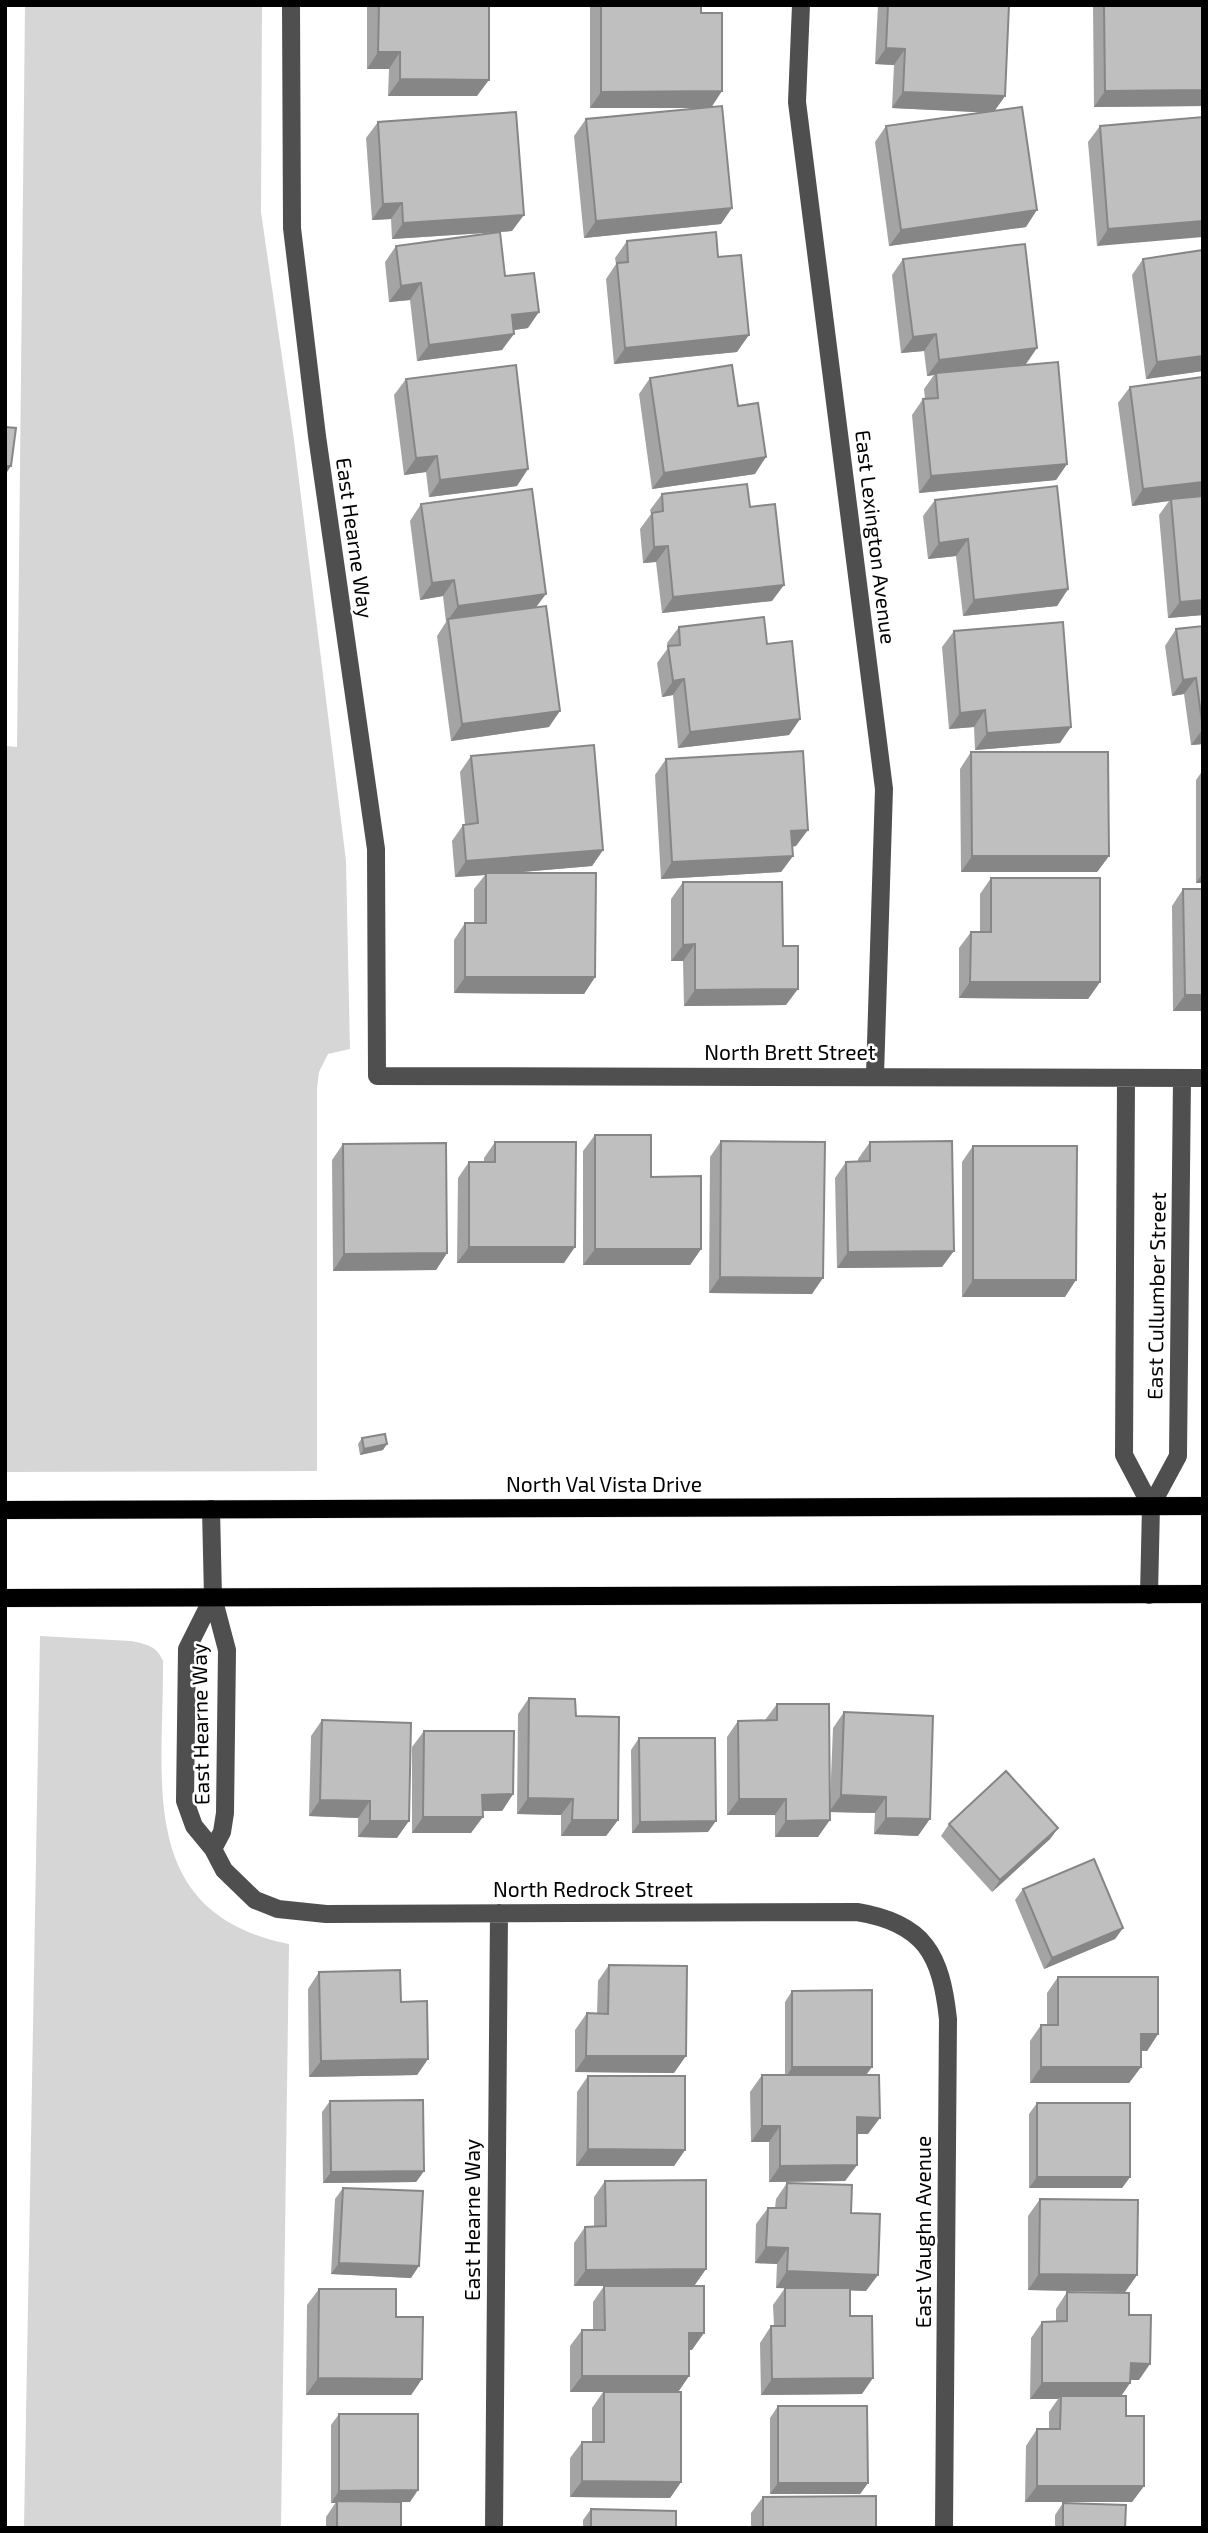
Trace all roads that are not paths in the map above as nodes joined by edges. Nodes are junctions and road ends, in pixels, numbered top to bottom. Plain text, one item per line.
1 (291, 5) edge
2 (800, 5) edge
3 (875, 1075) junction
4 (377, 1076) joint
5 (1182, 1078) junction
6 (1203, 1078) edge
7 (1126, 1079) junction
8 (1151, 1506) junction
9 (1203, 1506) edge
10 (211, 1509) junction
11 (5, 1510) edge
12 (1203, 1594) edge
13 (1149, 1595) junction
14 (213, 1597) junction
15 (5, 1598) edge
16 (214, 1849) junction
17 (255, 1900) joint
18 (499, 1913) junction
19 (925, 1942) joint
20 (494, 2528) edge
21 (944, 2528) edge

1 - 4 street, East Hearne Way
2 - 3 street, East Lexington Avenue
3 - 4 street, North Brett Street
3 - 7 street, North Brett Street
5 - 6 street, North Brett Street
5 - 7 street, North Brett Street
5 - 8 street, East Cullumber Street
7 - 8 street, East Cullumber Street
8 - 9 main road, North Val Vista Drive
8 - 10 main road, North Val Vista Drive
8 - 13 street, East Cullumber Street
10 - 11 main road, North Val Vista Drive
10 - 14 street, East Hearne Way
12 - 13 main road
13 - 14 main road
14 - 15 main road
14 - 16 street, East Hearne Way
14 - 16 street, East Hearne Way
16 - 17 street, East Hearne Way
17 - 18 street, North Redrock Street
18 - 19 street, North Redrock Street
18 - 20 street, East Hearne Way
19 - 21 street, East Vaughn Avenue

